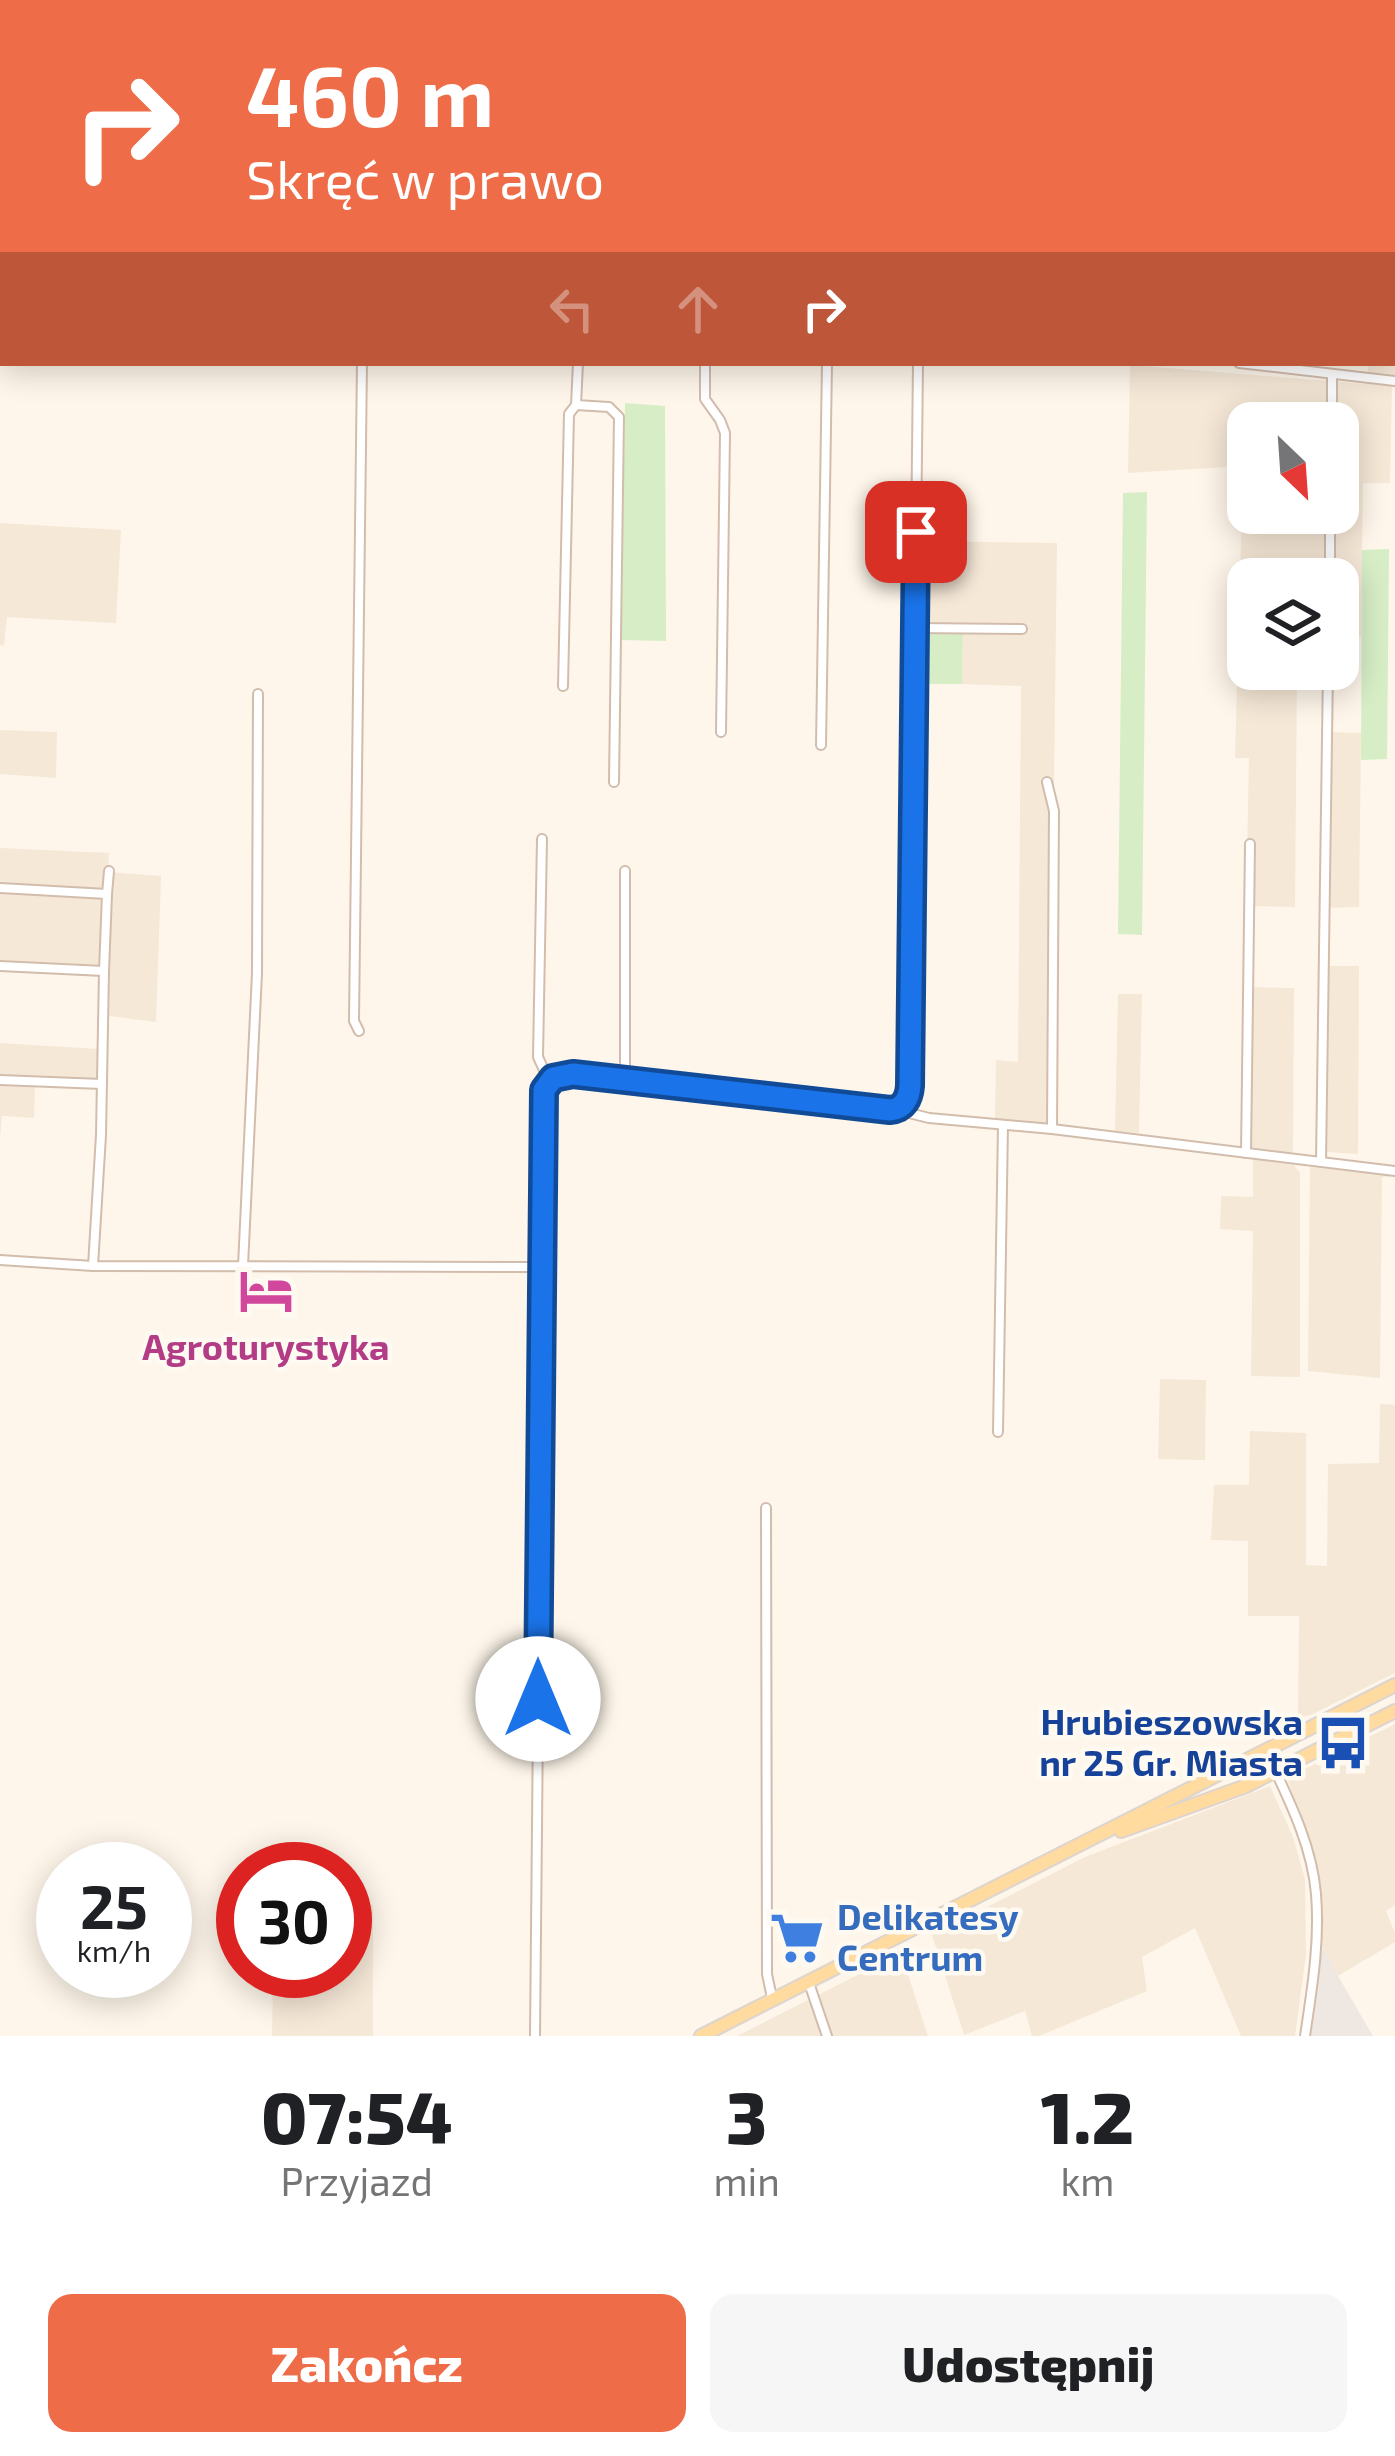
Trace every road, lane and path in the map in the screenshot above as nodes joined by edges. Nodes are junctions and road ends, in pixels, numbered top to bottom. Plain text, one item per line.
1 (362, 366) edge
2 (578, 366) edge
3 (705, 366) edge
4 (826, 366) edge
5 (918, 366) edge
6 (1313, 367) edge
7 (1332, 374) junction
8 (1395, 381) edge
9 (1332, 402) edge
10 (576, 404) junction
11 (915, 628) junction
12 (1022, 629) dead end
13 (563, 686) dead end
14 (1328, 690) edge
15 (258, 694) dead end
16 (721, 732) dead end
17 (821, 745) dead end
18 (614, 782) dead end
19 (1047, 782) dead end
20 (542, 839) dead end
21 (1250, 844) dead end
22 (109, 871) dead end
23 (626, 872) dead end
24 (0, 888) edge
25 (106, 894) junction
26 (0, 966) edge
27 (104, 970) junction
28 (359, 1030) dead end
29 (0, 1080) edge
30 (549, 1081) junction
31 (625, 1081) junction
32 (102, 1084) junction
33 (895, 1109) junction
34 (1003, 1125) junction
35 (1052, 1130) junction
36 (1246, 1153) junction
37 (1321, 1162) junction
38 (1395, 1171) edge
39 (0, 1260) edge
40 (243, 1265) junction
41 (93, 1266) junction
42 (542, 1267) junction
43 (998, 1432) dead end
44 (766, 1508) dead end
45 (1395, 1685) edge
46 (1395, 1712) edge
47 (1261, 1754) junction
48 (1271, 1774) junction
49 (1074, 1848) junction
50 (809, 1981) junction
51 (772, 2000) junction
52 (535, 2036) edge
53 (700, 2036) edge
54 (827, 2036) edge
55 (1305, 2036) edge

1 - 28 street
2 - 10 street
3 - 16 street
4 - 17 street
5 - 11 street
6 - 7 street
7 - 8 street
7 - 9 street
10 - 13 street
10 - 18 street
11 - 12 street
11 - 33 street
14 - 37 street
15 - 40 street
19 - 35 street
20 - 30 street
21 - 36 street
22 - 25 street
23 - 31 street
24 - 25 street
25 - 27 street
26 - 27 street
27 - 32 street
29 - 32 street
30 - 31 street
30 - 42 street
31 - 33 street
32 - 41 street
33 - 34 street
34 - 35 street
34 - 43 street
35 - 36 street
36 - 37 street
37 - 38 street
39 - 41 street
40 - 41 street
40 - 42 street
42 - 52 street
44 - 51 street
45 - 47 main road
46 - 48 main road
47 - 48 street
47 - 49 main road
48 - 49 main road
48 - 55 street
49 - 50 main road
50 - 51 main road
50 - 54 street
51 - 53 main road

